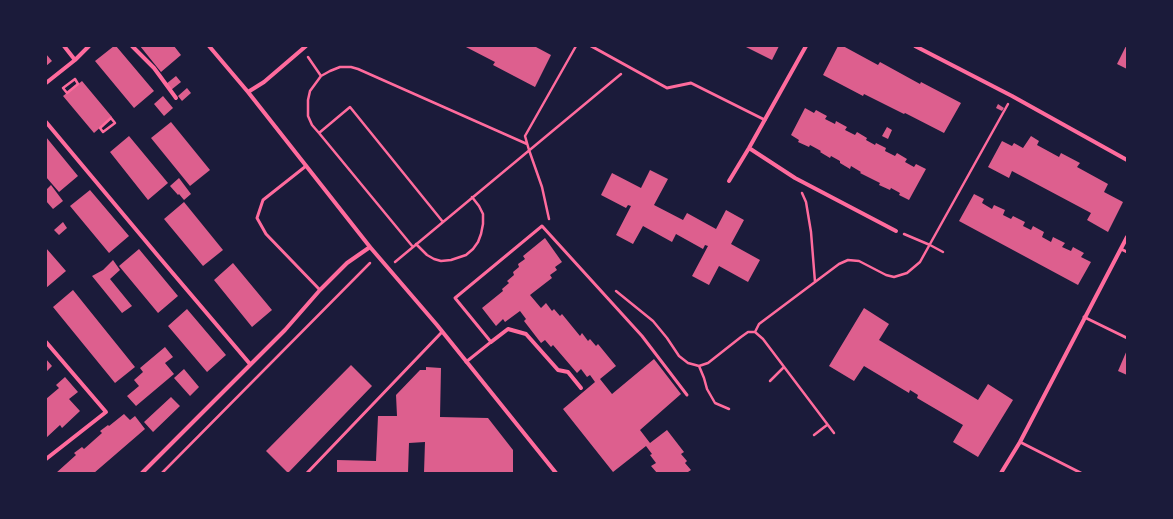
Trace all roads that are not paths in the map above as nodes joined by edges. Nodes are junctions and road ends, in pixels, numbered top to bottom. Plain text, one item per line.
1 (64, 46) edge
2 (89, 46) edge
3 (132, 46) edge
4 (209, 46) edge
5 (306, 46) edge
6 (591, 46) edge
7 (806, 46) edge
8 (915, 46) edge
9 (75, 60) junction
10 (46, 83) edge
11 (248, 92) junction
12 (176, 98) dead end
13 (765, 120) junction
14 (46, 122) edge
15 (749, 148) junction
16 (1127, 160) edge
17 (306, 166) junction
18 (729, 181) dead end
19 (896, 231) road end
20 (1127, 237) edge
21 (370, 247) junction
22 (1120, 249) junction
23 (1127, 252) edge
24 (320, 290) junction
25 (1084, 318) junction
26 (442, 332) junction
27 (1127, 338) edge
28 (46, 342) edge
29 (491, 342) junction
30 (466, 362) junction
31 (250, 364) junction
32 (581, 388) dead end
33 (687, 395) dead end
34 (1020, 442) junction
35 (46, 459) edge
36 (142, 473) edge
37 (307, 473) edge
38 (556, 473) edge
39 (1001, 473) edge
40 (1081, 473) edge

1 - 9 street
2 - 9 street
3 - 12 street
4 - 11 street
5 - 11 street
6 - 13 lane
7 - 13 street
8 - 16 street
9 - 10 street
11 - 17 street
13 - 15 street
14 - 31 street
15 - 18 street
15 - 19 street
17 - 21 street
17 - 24 lane
20 - 22 street
21 - 24 street
21 - 26 street
22 - 23 lane
22 - 25 street
24 - 31 street
25 - 27 lane
25 - 34 street
26 - 30 street
26 - 37 lane
28 - 35 street
29 - 30 lane
29 - 32 street
29 - 33 lane
30 - 38 street
31 - 36 street
34 - 39 street
34 - 40 lane

